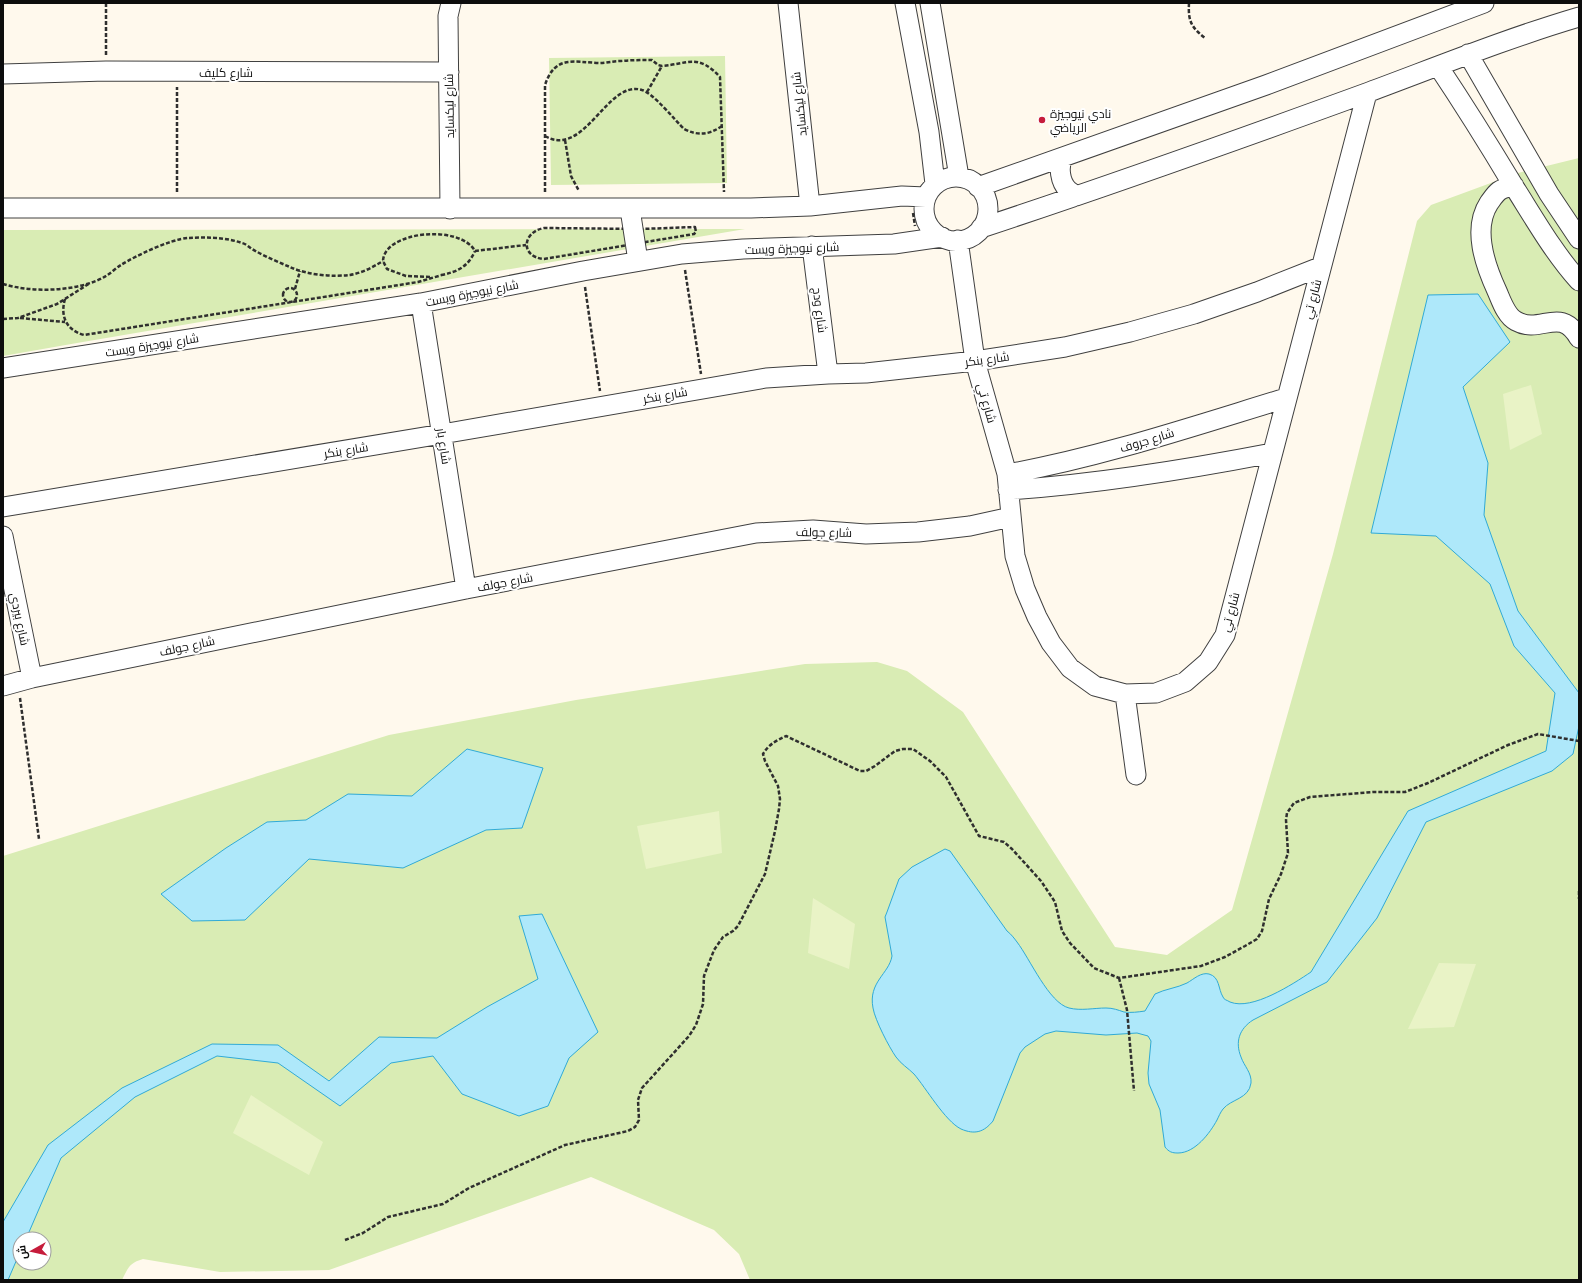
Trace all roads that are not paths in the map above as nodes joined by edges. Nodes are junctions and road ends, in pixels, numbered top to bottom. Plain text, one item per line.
1 (451, 3) edge
2 (788, 3) edge
3 (905, 3) edge
4 (930, 3) edge
5 (1484, 3) edge
6 (1579, 17) edge
7 (1468, 54) junction
8 (1438, 66) junction
9 (449, 72) junction
10 (3, 74) edge
11 (1367, 93) junction
12 (951, 128) junction
13 (929, 132) junction
14 (1063, 157) junction
15 (959, 177) junction
16 (1514, 186) junction
17 (978, 187) junction
18 (924, 192) junction
19 (1076, 196) junction
20 (810, 206) junction
21 (3, 208) edge
22 (450, 209) junction
23 (630, 209) junction
24 (981, 228) junction
25 (950, 239) junction
26 (1579, 239) edge
27 (636, 245) junction
28 (812, 246) junction
29 (1320, 267) junction
30 (1579, 281) edge
31 (421, 303) junction
32 (1579, 338) edge
33 (975, 361) junction
34 (3, 368) edge
35 (828, 374) junction
36 (1286, 398) junction
37 (442, 434) junction
38 (1272, 453) junction
39 (1007, 482) junction
40 (3, 507) edge
41 (1011, 517) junction
42 (3, 536) edge
43 (466, 589) junction
44 (18, 682) edge
45 (1125, 694) junction
46 (1136, 775) dead end

1 - 9 street, شارع ليكسايد
2 - 20 street, شارع ليكسايد
3 - 13 street
4 - 12 street
5 - 14 street
6 - 7 street
7 - 8 street
7 - 26 street
8 - 11 street
8 - 16 street
9 - 10 street, شارع كليف
9 - 22 street, شارع ليكسايد
11 - 19 street
11 - 29 street, شارع تي
12 - 13 street
12 - 15 street
13 - 18 street
14 - 17 street
14 - 19 street
15 - 17 street
15 - 18 street
16 - 30 street
16 - 32 street
17 - 24 street
18 - 20 street
18 - 25 street
19 - 24 street
20 - 23 street
21 - 22 street
22 - 23 street
23 - 27 street
24 - 25 street
25 - 28 street, شارع نيوجيزة ويست
25 - 33 street, شارع تي
27 - 28 street, شارع نيوجيزة ويست
27 - 31 street, شارع نيوجيزة ويست
28 - 35 street, شارع ودج
29 - 33 street, شارع بنكر
29 - 36 street, شارع تي
31 - 34 street, شارع نيوجيزة ويست
31 - 37 street, شارع بار
33 - 35 street, شارع بنكر
33 - 39 street, شارع تي
35 - 37 street, شارع بنكر
36 - 38 street, شارع تي
36 - 39 street, شارع جروف
37 - 40 street, شارع بنكر
37 - 43 street, شارع بار
38 - 39 street
38 - 45 street, شارع تي
39 - 41 street, شارع تي
41 - 43 street, شارع جولف
41 - 45 street, شارع تي
42 - 44 street, شارع بيردي
43 - 44 street, شارع جولف
45 - 46 street

